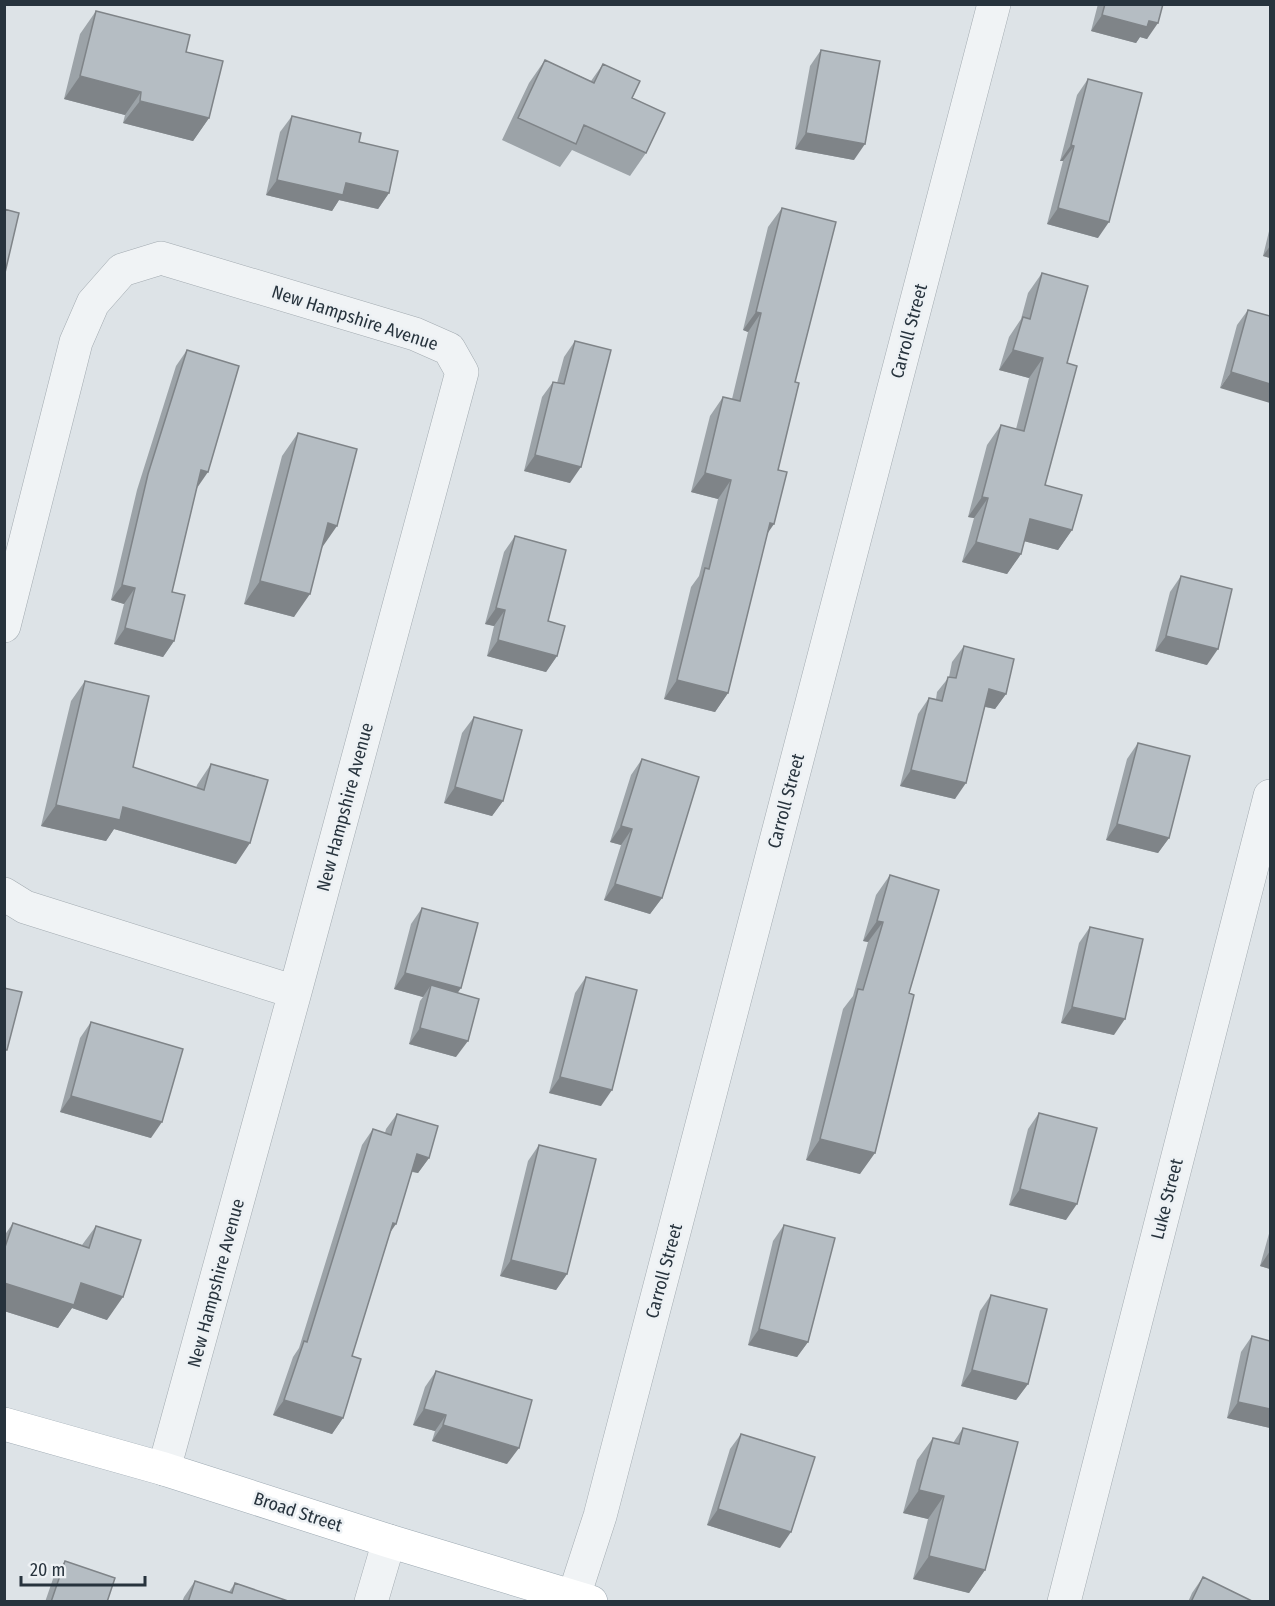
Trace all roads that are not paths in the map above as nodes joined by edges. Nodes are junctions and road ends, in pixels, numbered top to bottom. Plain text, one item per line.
1 (994, 4) edge
2 (4, 626) edge
3 (1270, 796) edge
4 (4, 894) edge
5 (296, 992) junction
6 (4, 1424) edge
7 (164, 1469) junction
8 (389, 1541) junction
9 (582, 1599) edge
10 (371, 1602) edge
11 (1064, 1602) edge

1 - 9 street, Carroll Street
2 - 5 street, New Hampshire Avenue
3 - 11 street, Luke Street
4 - 5 street
5 - 7 street, New Hampshire Avenue
6 - 7 main road, Broad Street
7 - 8 main road, Broad Street
8 - 9 main road, Broad Street
8 - 10 street

